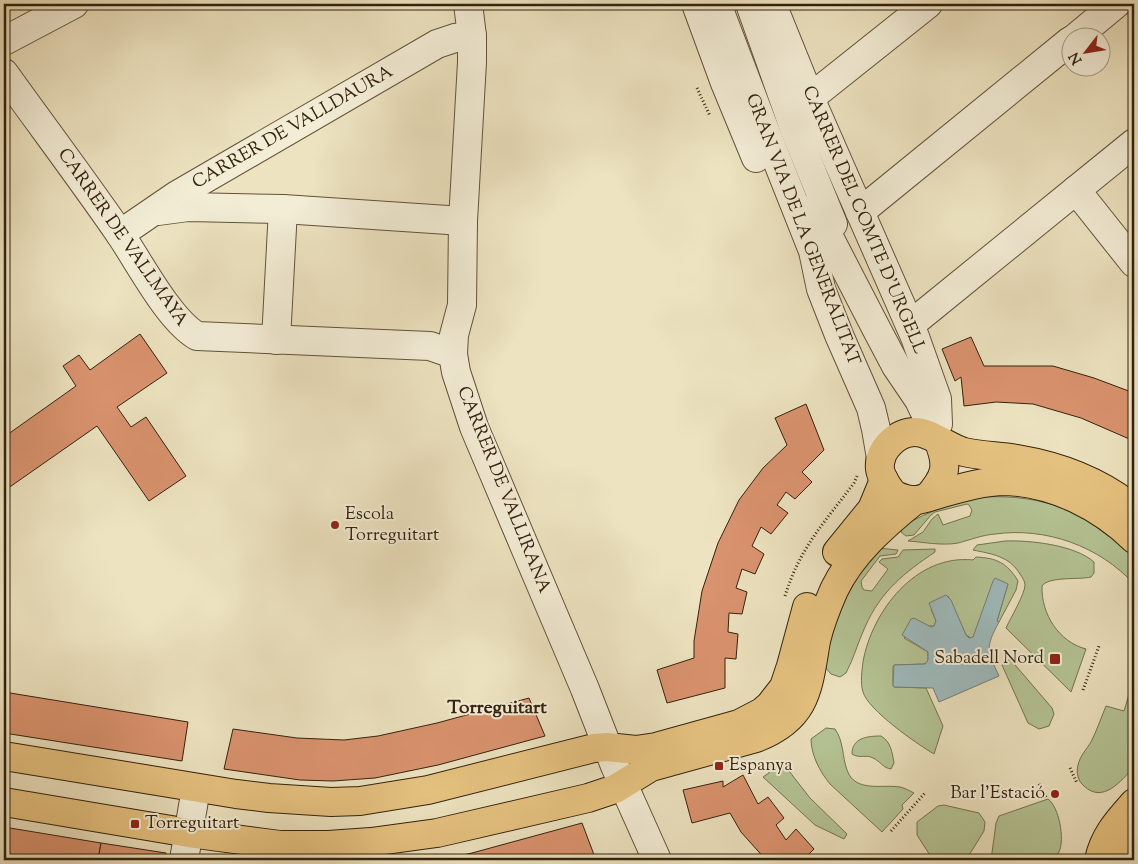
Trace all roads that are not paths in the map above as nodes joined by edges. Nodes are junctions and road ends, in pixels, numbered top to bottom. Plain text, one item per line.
1 (74, 4) edge
2 (468, 4) edge
3 (696, 4) edge
4 (718, 4) edge
5 (733, 4) edge
6 (750, 4) edge
7 (772, 4) edge
8 (928, 4) edge
9 (1116, 4) edge
10 (1086, 28) edge
11 (472, 36) junction
12 (4, 40) edge
13 (1060, 49) edge
14 (4, 73) edge
15 (810, 98) junction
16 (1134, 143) edge
17 (1076, 190) junction
18 (283, 209) junction
19 (154, 211) junction
20 (860, 212) junction
21 (463, 221) junction
22 (120, 234) junction
23 (1134, 263) edge
24 (850, 278) junction
25 (821, 289) junction
26 (910, 325) junction
27 (276, 340) junction
28 (453, 354) junction
29 (938, 440) junction
30 (882, 469) junction
31 (922, 499) junction
32 (1134, 508) edge
33 (1134, 539) edge
34 (607, 747) junction
35 (4, 756) edge
36 (622, 784) junction
37 (196, 788) junction
38 (4, 802) edge
39 (1134, 803) edge
40 (189, 833) junction
41 (1134, 837) edge
42 (648, 858) edge
43 (184, 860) edge
44 (1099, 860) edge
45 (1124, 860) edge

1 - 12 street
2 - 11 street, CARRER DE VALLIRANA
3 - 25 street
4 - 25 street, GRAN VIA DE LA GENERALITAT
5 - 24 street, GRAN VIA DE LA GENERALITAT
6 - 24 street, CARRER DEL COMTE D'URGELL
7 - 15 street, CARRER DEL COMTE D'URGELL
8 - 15 street
9 - 10 street
11 - 19 street, CARRER DE VALLDAURA
11 - 21 street, CARRER DE VALLIRANA
13 - 20 street
14 - 22 street, CARRER DE VALLMAYA
15 - 20 street, CARRER DEL COMTE D'URGELL
16 - 17 street
17 - 23 street
17 - 26 street
18 - 19 street
18 - 21 street
18 - 27 street
19 - 22 street, CARRER DE VALLDAURA
20 - 26 street, CARRER DEL COMTE D'URGELL
21 - 28 street, CARRER DE VALLIRANA
22 - 27 street, CARRER DE VALLMAYA
24 - 29 street, GRAN VIA DE LA GENERALITAT
25 - 30 street, GRAN VIA DE LA GENERALITAT
26 - 29 street, CARRER DEL COMTE D'URGELL
27 - 28 street, CARRER DE VALLMAYA
28 - 34 street, CARRER DE VALLIRANA
29 - 30 main road
29 - 31 main road
29 - 32 main road
30 - 31 main road
30 - 34 main road
31 - 33 main road
31 - 36 main road
34 - 36 street, CARRER DE VALLIRANA
34 - 37 main road
35 - 37 main road
36 - 40 main road
36 - 42 street, CARRER DE VALLIRANA
37 - 40 street
38 - 40 main road
39 - 44 main road
40 - 43 street
41 - 45 main road

